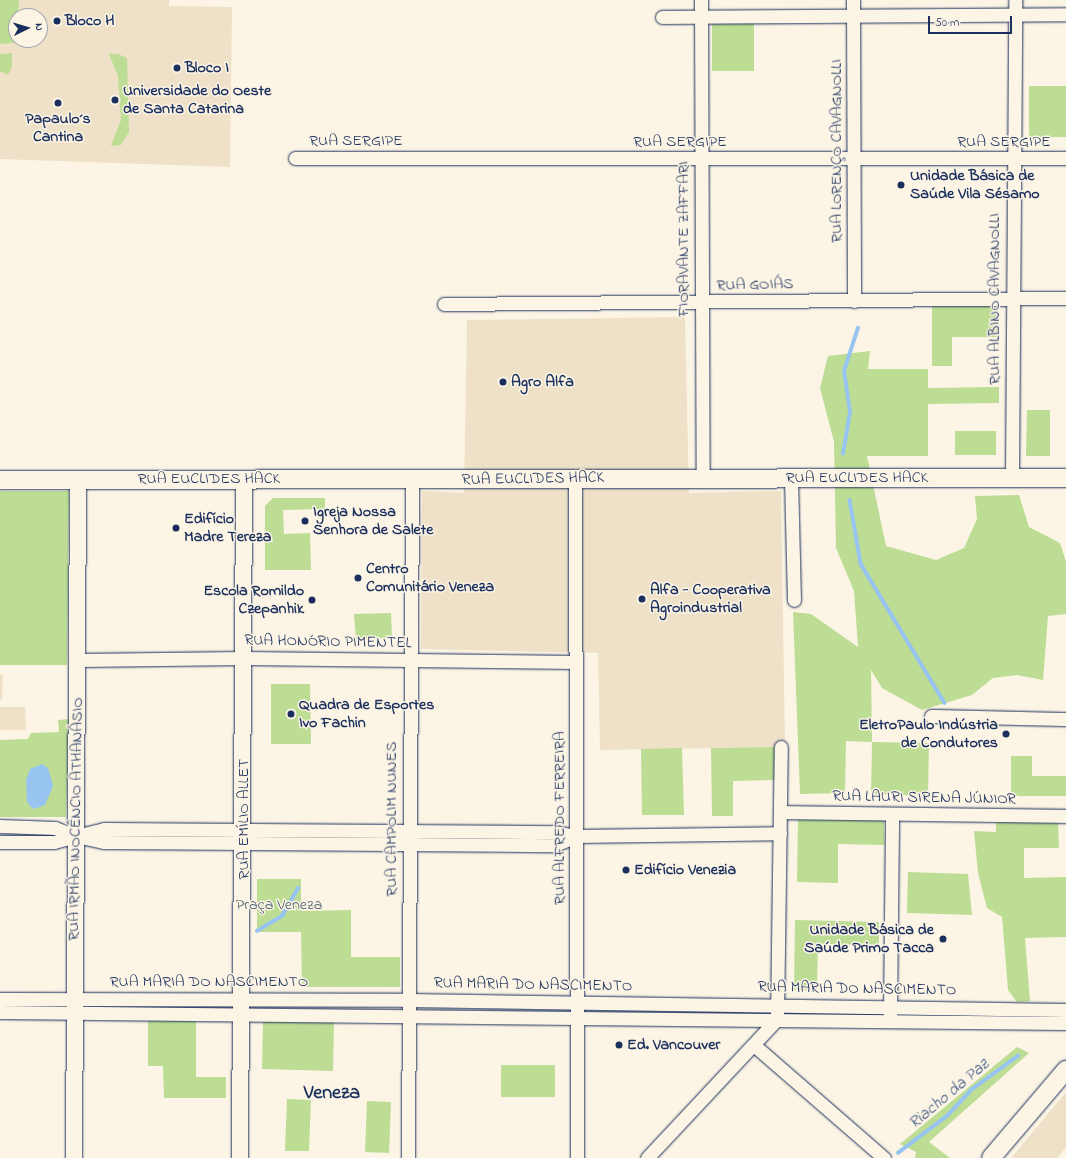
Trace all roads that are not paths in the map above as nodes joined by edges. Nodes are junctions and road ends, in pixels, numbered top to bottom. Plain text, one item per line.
1 (701, 0) edge
2 (853, 0) edge
3 (1015, 0) edge
4 (853, 14) junction
5 (1015, 14) junction
6 (1066, 14) edge
7 (701, 16) junction
8 (662, 17) dead end
9 (295, 158) dead end
10 (1066, 158) edge
11 (701, 159) junction
12 (854, 159) junction
13 (1013, 159) junction
14 (1012, 298) junction
15 (1066, 298) edge
16 (854, 301) junction
17 (700, 303) junction
18 (444, 304) dead end
19 (575, 478) junction
20 (703, 478) junction
21 (791, 478) junction
22 (1012, 478) junction
23 (1066, 478) edge
24 (244, 479) junction
25 (0, 480) edge
26 (78, 480) junction
27 (412, 480) junction
28 (794, 600) dead end
29 (244, 658) junction
30 (79, 660) junction
31 (411, 660) junction
32 (576, 662) junction
33 (931, 716) dead end
34 (1066, 719) edge
35 (781, 747) dead end
36 (781, 812) junction
37 (892, 815) junction
38 (1066, 816) edge
39 (0, 826) edge
40 (13, 826) junction
41 (139, 829) junction
42 (175, 829) junction
43 (780, 833) junction
44 (76, 836) junction
45 (576, 836) junction
46 (244, 837) junction
47 (409, 838) junction
48 (0, 842) edge
49 (14, 842) junction
50 (140, 843) junction
51 (174, 843) junction
52 (0, 999) edge
53 (344, 1000) junction
54 (408, 1000) junction
55 (242, 1005) junction
56 (778, 1005) junction
57 (74, 1006) junction
58 (298, 1006) junction
59 (891, 1006) junction
60 (467, 1008) junction
61 (578, 1010) junction
62 (1066, 1010) edge
63 (0, 1012) edge
64 (342, 1013) junction
65 (408, 1014) junction
66 (777, 1019) junction
67 (890, 1021) junction
68 (1066, 1023) edge
69 (755, 1046) junction
70 (1066, 1070) edge
71 (74, 1158) edge
72 (240, 1158) edge
73 (408, 1158) edge
74 (577, 1158) edge
75 (647, 1158) edge
76 (884, 1158) edge
77 (990, 1158) edge

1 - 7 street, FIORAVANTE ZAFFARI
2 - 4 street, RUA LORENÇO CAVAGNOLLI
3 - 5 street, RUA ALBINO CAVAGNOLLI
4 - 5 street
4 - 7 street
4 - 12 street, RUA LORENÇO CAVAGNOLLI
5 - 6 street
5 - 13 street, RUA ALBINO CAVAGNOLLI
7 - 8 street
7 - 11 street, FIORAVANTE ZAFFARI
9 - 11 street, RUA SERGIPE
10 - 13 street, RUA SERGIPE
11 - 12 street, RUA SERGIPE
11 - 17 street, FIORAVANTE ZAFFARI
12 - 13 street, RUA SERGIPE
12 - 16 street, RUA LORENÇO CAVAGNOLLI
13 - 14 street, RUA ALBINO CAVAGNOLLI
14 - 15 street, RUA GOIÁS
14 - 16 street, RUA GOIÁS
14 - 22 street, RUA ALBINO CAVAGNOLLI
16 - 17 street, RUA GOIÁS
17 - 18 street, RUA GOIÁS
17 - 20 street, FIORAVANTE ZAFFARI
19 - 20 main road, RUA EUCLIDES HACK
19 - 27 main road, RUA EUCLIDES HACK
19 - 32 street, RUA ALFREDO FERREIRA
20 - 21 main road, RUA EUCLIDES HACK
21 - 22 main road, RUA EUCLIDES HACK
21 - 28 street
22 - 23 main road, RUA EUCLIDES HACK
24 - 26 main road, RUA EUCLIDES HACK
24 - 27 main road, RUA EUCLIDES HACK
24 - 29 street, RUA EMÍLIO ALLET
25 - 26 main road, RUA EUCLIDES HACK
26 - 30 street, RUA IRMÃO INOCÊNCIO ATHANÁSIO
27 - 31 street, RUA CAMPOLIM NUNES
29 - 30 street, RUA HONÓRIO PIMENTEL
29 - 31 street, RUA HONÓRIO PIMENTEL
29 - 46 street, RUA EMÍLIO ALLET
30 - 44 street, RUA IRMÃO INOCÊNCIO ATHANÁSIO
31 - 32 street, RUA HONÓRIO PIMENTEL
31 - 47 street, RUA CAMPOLIM NUNES
32 - 45 street, RUA ALFREDO FERREIRA
33 - 34 street
35 - 36 street
36 - 37 street, RUA LAURI SIRENA JÚNIOR
36 - 43 street
37 - 38 street, RUA LAURI SIRENA JÚNIOR
37 - 59 street
39 - 40 street
40 - 44 street
40 - 49 street
41 - 42 street
41 - 44 street
41 - 50 street
42 - 46 street
42 - 51 street
43 - 45 street
43 - 56 street
44 - 49 street
44 - 50 street
44 - 57 street, RUA IRMÃO INOCÊNCIO ATHANÁSIO
45 - 47 street
45 - 61 street, RUA ALFREDO FERREIRA
46 - 47 street
46 - 51 street
46 - 55 street, RUA EMÍLIO ALLET
47 - 54 street, RUA CAMPOLIM NUNES
48 - 49 street
50 - 51 street
52 - 57 street, RUA MARIA DO NASCIMENTO
53 - 54 street, RUA MARIA DO NASCIMENTO
53 - 58 street, RUA MARIA DO NASCIMENTO
53 - 64 street
54 - 60 street, RUA MARIA DO NASCIMENTO
54 - 65 street, RUA CAMPOLIM NUNES
55 - 57 street, RUA MARIA DO NASCIMENTO
55 - 58 street, RUA MARIA DO NASCIMENTO
55 - 72 street, RUA EMÍLIO ALLET
56 - 59 street, RUA MARIA DO NASCIMENTO
56 - 61 street, RUA MARIA DO NASCIMENTO
56 - 66 street
57 - 63 street, RUA MARIA DO NASCIMENTO
57 - 71 street, RUA IRMÃO INOCÊNCIO ATHANÁSIO
58 - 64 street, RUA MARIA DO NASCIMENTO
59 - 62 street, RUA MARIA DO NASCIMENTO
59 - 67 street
60 - 61 street, RUA MARIA DO NASCIMENTO
60 - 65 street, RUA MARIA DO NASCIMENTO
61 - 66 street, RUA MARIA DO NASCIMENTO
61 - 74 street, RUA ALFREDO FERREIRA
64 - 65 street, RUA MARIA DO NASCIMENTO
65 - 73 street, RUA CAMPOLIM NUNES
66 - 67 street, RUA MARIA DO NASCIMENTO
66 - 69 street
67 - 68 street, RUA MARIA DO NASCIMENTO
69 - 75 street
69 - 76 street
70 - 77 main road

